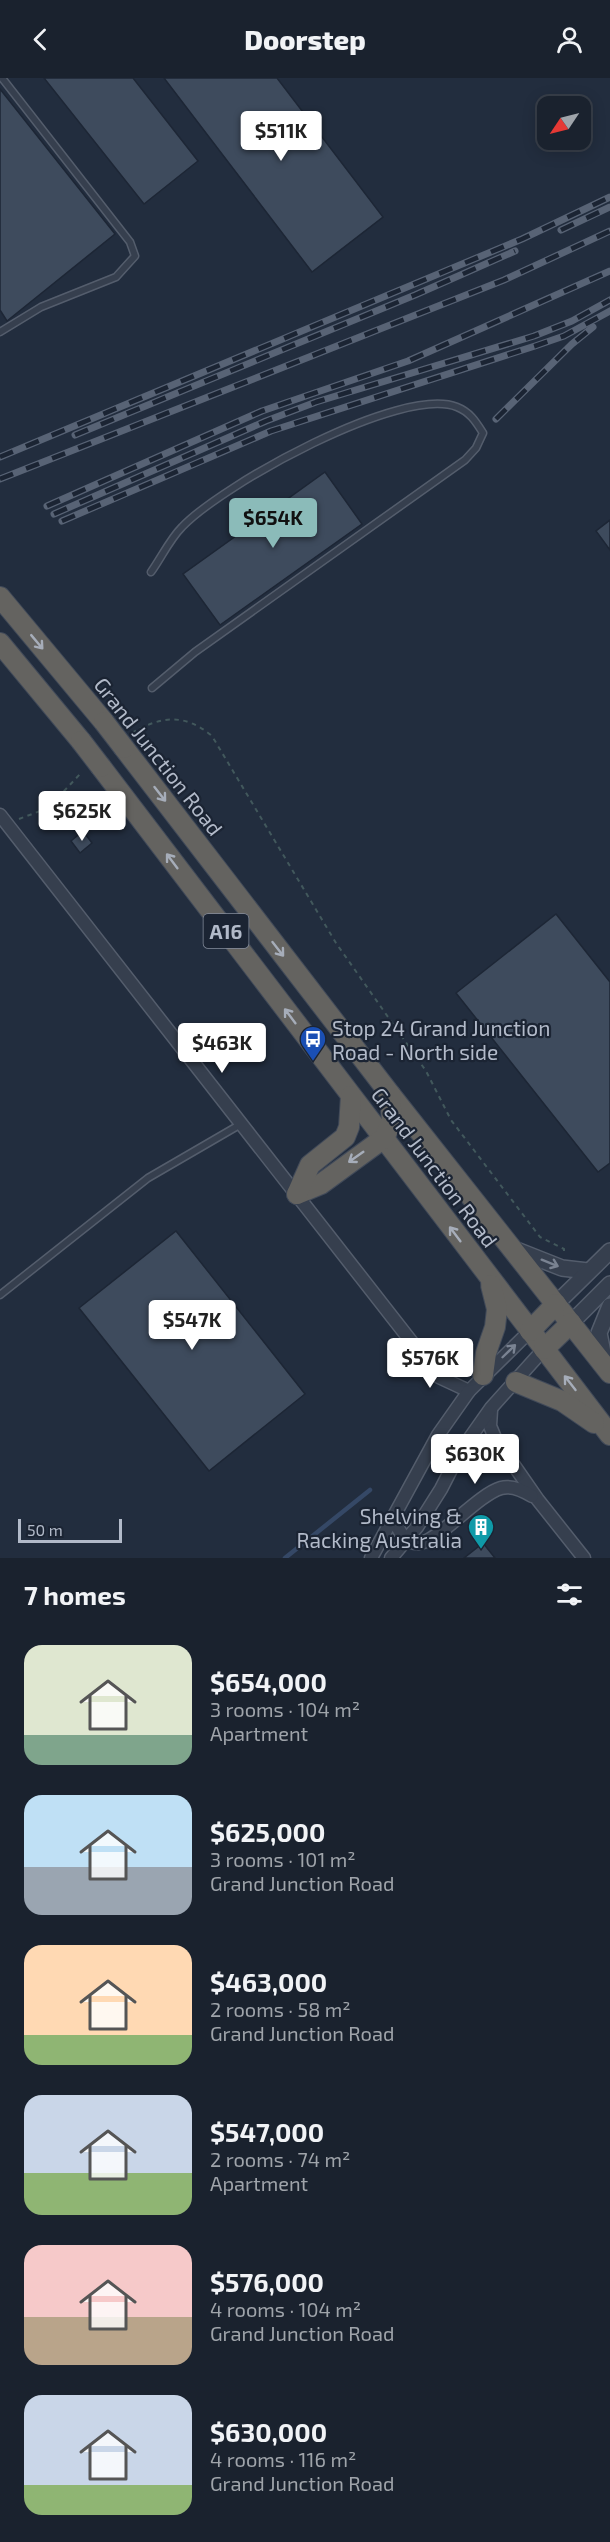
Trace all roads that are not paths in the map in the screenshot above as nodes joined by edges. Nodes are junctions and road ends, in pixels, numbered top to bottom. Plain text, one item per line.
1 (2, 78) edge
2 (0, 332) edge
3 (151, 572) dead end
4 (0, 597) edge
5 (0, 643) edge
6 (152, 688) dead end
7 (4, 820) edge
8 (390, 1094) junction
9 (351, 1096) junction
10 (242, 1124) junction
11 (384, 1138) junction
12 (297, 1194) junction
13 (513, 1249) junction
14 (610, 1251) edge
15 (588, 1271) junction
16 (490, 1280) junction
17 (610, 1284) edge
18 (0, 1295) edge
19 (556, 1304) junction
20 (610, 1306) edge
21 (571, 1323) junction
22 (530, 1331) junction
23 (544, 1349) junction
24 (608, 1371) edge
25 (483, 1376) junction
26 (516, 1382) junction
27 (469, 1391) junction
28 (491, 1408) junction
29 (609, 1435) edge
30 (538, 1500) junction
31 (394, 1519) junction
32 (408, 1540) junction
33 (371, 1558) edge
34 (391, 1558) edge
35 (584, 1558) edge

1 - 2 lane
3 - 6 lane
4 -> 8 highway, Grand Junction Road / A16, bridge
9 -> 5 highway, Grand Junction Road / A16, bridge
7 - 10 street
8 - 11 highway
8 - 13 highway, Grand Junction Road / A16
9 - 11 highway, Grand Junction Road / A16
9 - 12 highway
10 - 12 street
10 - 18 lane
11 -> 12 highway
16 -> 11 highway, Grand Junction Road / A16
12 - 27 street
13 -> 15 street
13 - 19 highway, Grand Junction Road / A16
14 - 15 street
15 - 19 street
16 - 22 highway, Grand Junction Road / A16
16 - 25 highway
17 - 21 street
19 - 21 highway, Grand Junction Road / A16
19 - 22 highway
20 - 24 street
21 - 23 highway
21 - 24 highway, Grand Junction Road / A16
22 - 23 highway, Grand Junction Road / A16
25 -> 22 street
23 - 26 street
29 -> 23 highway, Grand Junction Road / A16
25 - 27 street
26 - 28 street
26 - 29 highway
27 - 31 street
28 - 30 street
28 - 32 street
30 - 32 street
30 - 35 street
31 - 32 street
31 - 33 street
32 - 34 street

